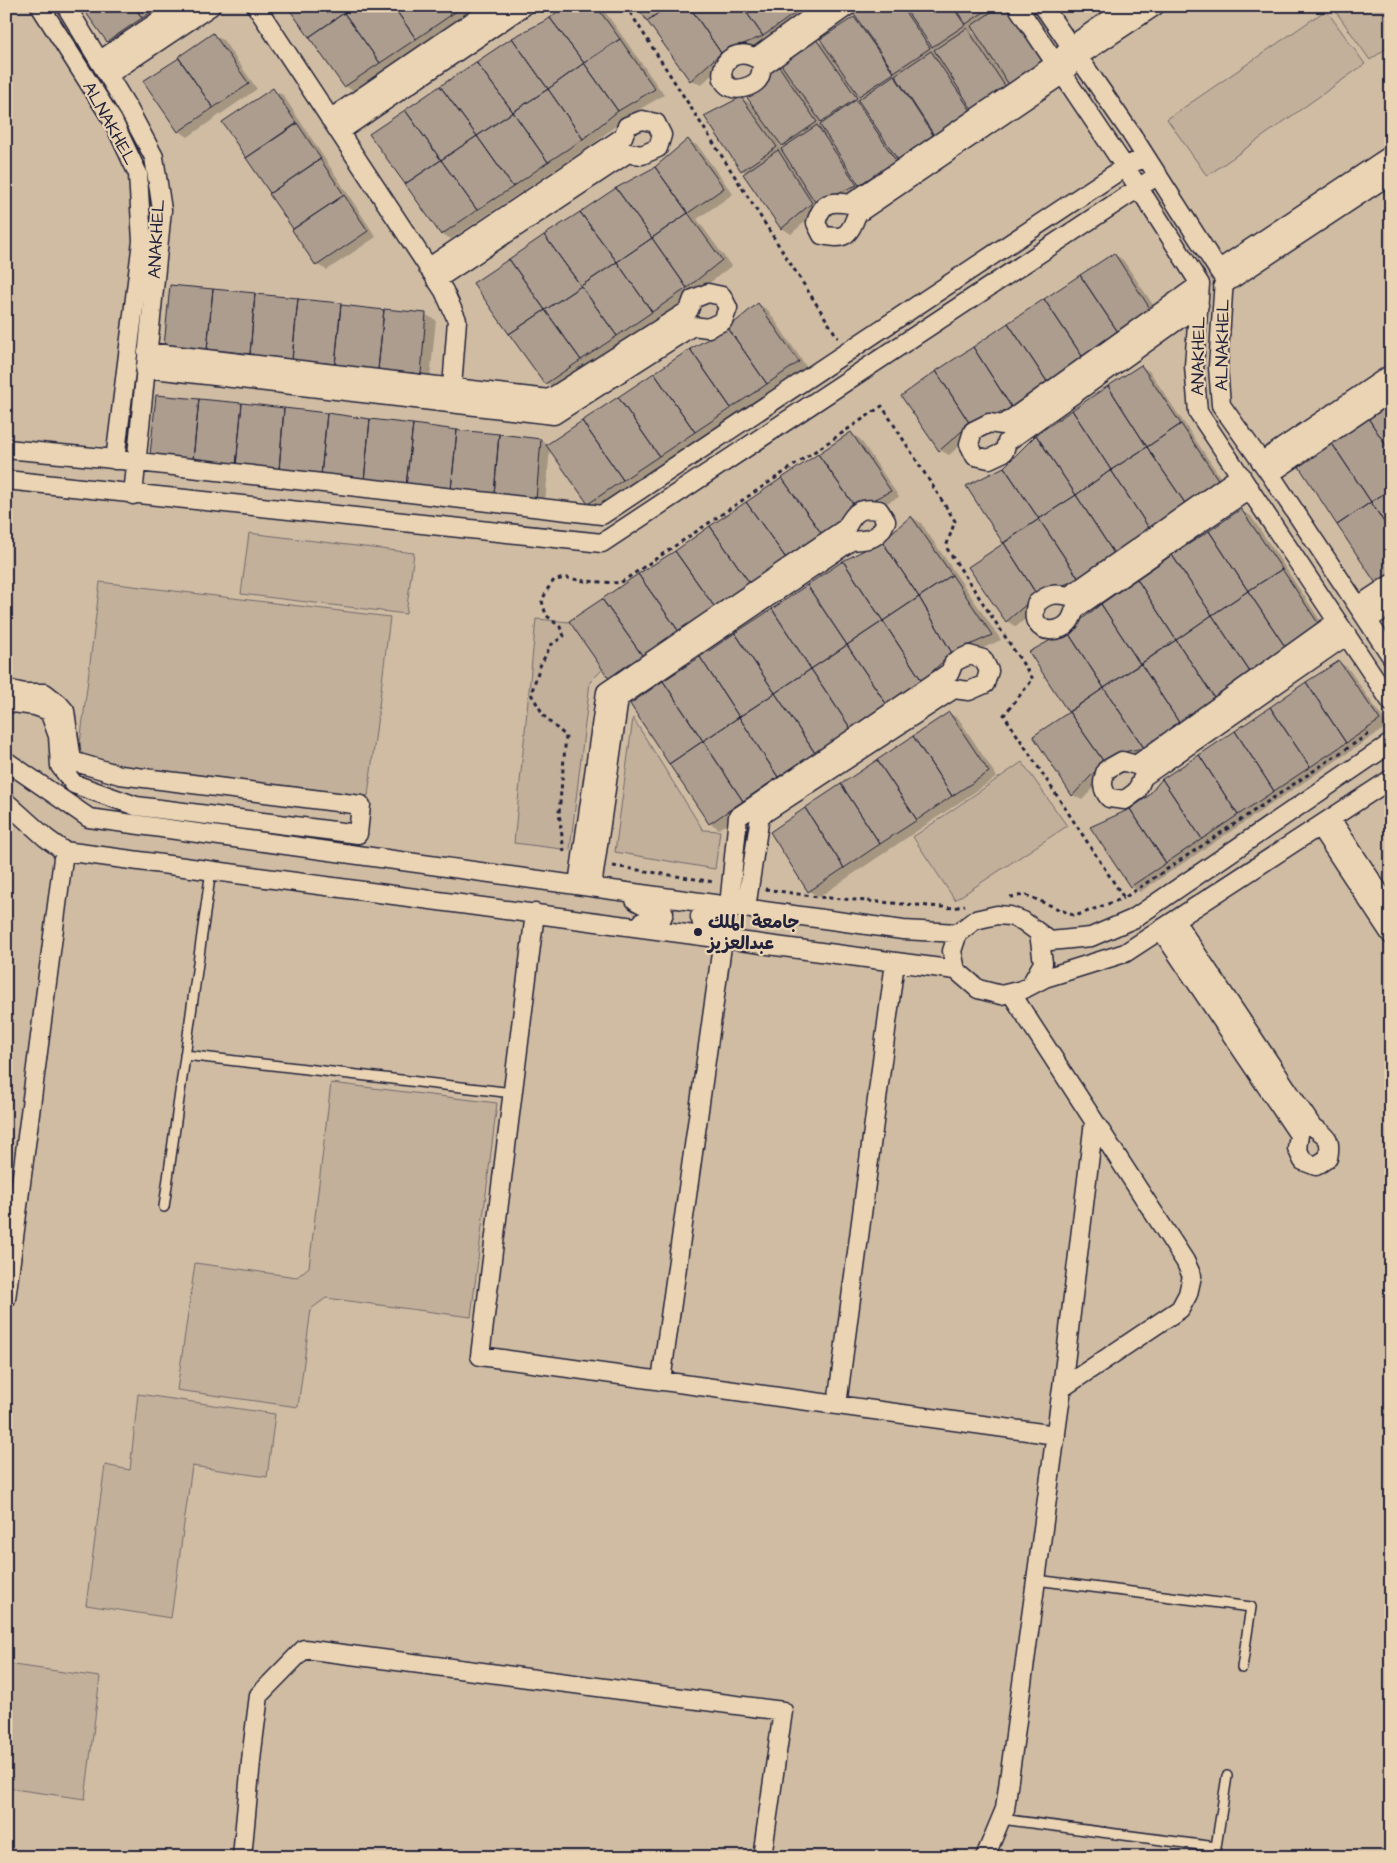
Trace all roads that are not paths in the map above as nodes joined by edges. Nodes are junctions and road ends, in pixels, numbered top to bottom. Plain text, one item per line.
1 (40, 6) edge
2 (66, 6) edge
3 (181, 6) edge
4 (211, 6) edge
5 (256, 6) edge
6 (495, 6) edge
7 (524, 6) edge
8 (826, 6) edge
9 (848, 6) edge
10 (1018, 6) edge
11 (1043, 6) edge
12 (1129, 6) edge
13 (1155, 6) edge
14 (1075, 51) junction
15 (104, 68) junction
16 (1060, 68) junction
17 (335, 126) junction
18 (1391, 156) edge
19 (1145, 157) junction
20 (1125, 167) junction
21 (1391, 174) edge
22 (1158, 175) junction
23 (1139, 188) junction
24 (432, 274) junction
25 (1220, 278) junction
26 (1200, 284) junction
27 (1199, 305) junction
28 (146, 360) junction
29 (1391, 374) edge
30 (452, 388) junction
31 (1391, 392) edge
32 (6, 449) edge
33 (115, 460) junction
34 (136, 462) junction
35 (1266, 468) junction
36 (9, 480) edge
37 (1245, 482) junction
38 (133, 495) junction
39 (1391, 584) edge
40 (1391, 605) edge
41 (1363, 613) junction
42 (1342, 628) junction
43 (1391, 656) edge
44 (6, 690) edge
45 (6, 702) edge
46 (1391, 702) edge
47 (1391, 743) edge
48 (6, 762) edge
49 (1391, 779) edge
50 (6, 802) edge
51 (1325, 822) junction
52 (64, 851) junction
53 (211, 870) junction
54 (585, 885) junction
55 (623, 891) junction
56 (746, 908) junction
57 (1391, 910) edge
58 (535, 913) junction
59 (607, 923) junction
60 (1168, 925) junction
61 (958, 933) junction
62 (1040, 933) junction
63 (1391, 934) edge
64 (723, 939) junction
65 (741, 941) junction
66 (895, 962) junction
67 (956, 970) junction
68 (1029, 986) junction
69 (1011, 993) junction
70 (185, 1055) junction
71 (513, 1093) junction
72 (1094, 1122) junction
73 (164, 1207) dead end
74 (6, 1299) edge
75 (661, 1381) junction
76 (1062, 1388) junction
77 (837, 1405) junction
78 (1056, 1435) junction
79 (1036, 1580) junction
80 (1242, 1668) dead end
81 (1227, 1776) dead end
82 (1001, 1819) junction
83 (242, 1857) edge
84 (762, 1857) edge
85 (985, 1857) edge

1 - 33 street, ALNAKHEL
2 - 15 street, ANAKHEL
3 - 15 street
4 - 15 street
5 - 17 street
6 - 17 street
7 - 17 street
8 - 9 street
10 - 16 street
11 - 14 street
12 - 14 street
13 - 14 street
14 - 16 street
14 - 19 street
15 - 28 street, ANAKHEL
16 - 16 street
16 - 20 street
17 - 24 street
18 - 25 street
19 - 20 street
19 - 22 street
20 - 23 street
20 - 34 street
21 - 25 street
22 - 23 street
22 - 25 street
23 - 26 street
23 - 38 street
24 - 24 street
24 - 30 street
25 - 35 street, ALNAKHEL
26 - 27 street, ANAKHEL
26 - 27 street
27 - 37 street, ANAKHEL
28 - 30 street
28 - 30 street
28 - 34 street, ANAKHEL
29 - 35 street
31 - 35 street
32 - 33 street
33 - 34 street
34 - 38 street, ANAKHEL
35 - 41 street, ALNAKHEL
36 - 38 street
37 - 37 street
37 - 42 street, ANAKHEL
39 - 41 street
40 - 41 street
41 - 43 street, ALNAKHEL
42 - 42 street
42 - 46 street, ANAKHEL
44 - 45 street
47 - 62 street
48 - 54 street
49 - 51 street
50 - 52 street
51 - 57 street
51 - 60 street
51 - 63 street
52 - 53 street
52 - 74 street
53 - 58 street
53 - 70 lane
54 - 54 street
54 - 55 street
55 - 56 street
55 - 59 street
56 - 56 street
56 - 61 street
56 - 65 street
58 - 59 street
58 - 71 street
59 - 64 street
60 - 60 street
60 - 68 street
61 - 62 street
61 - 67 street
62 - 68 street
64 - 65 street
64 - 75 street
65 - 66 street
66 - 67 street
66 - 77 street
67 - 69 street
68 - 69 street
69 - 72 street
70 - 71 lane
70 - 73 lane
71 - 75 street
72 - 76 street
72 - 76 street
75 - 77 street
76 - 78 street
77 - 78 street
78 - 79 street
79 - 80 lane
79 - 82 street
81 - 82 lane
82 - 85 street
83 - 84 street

